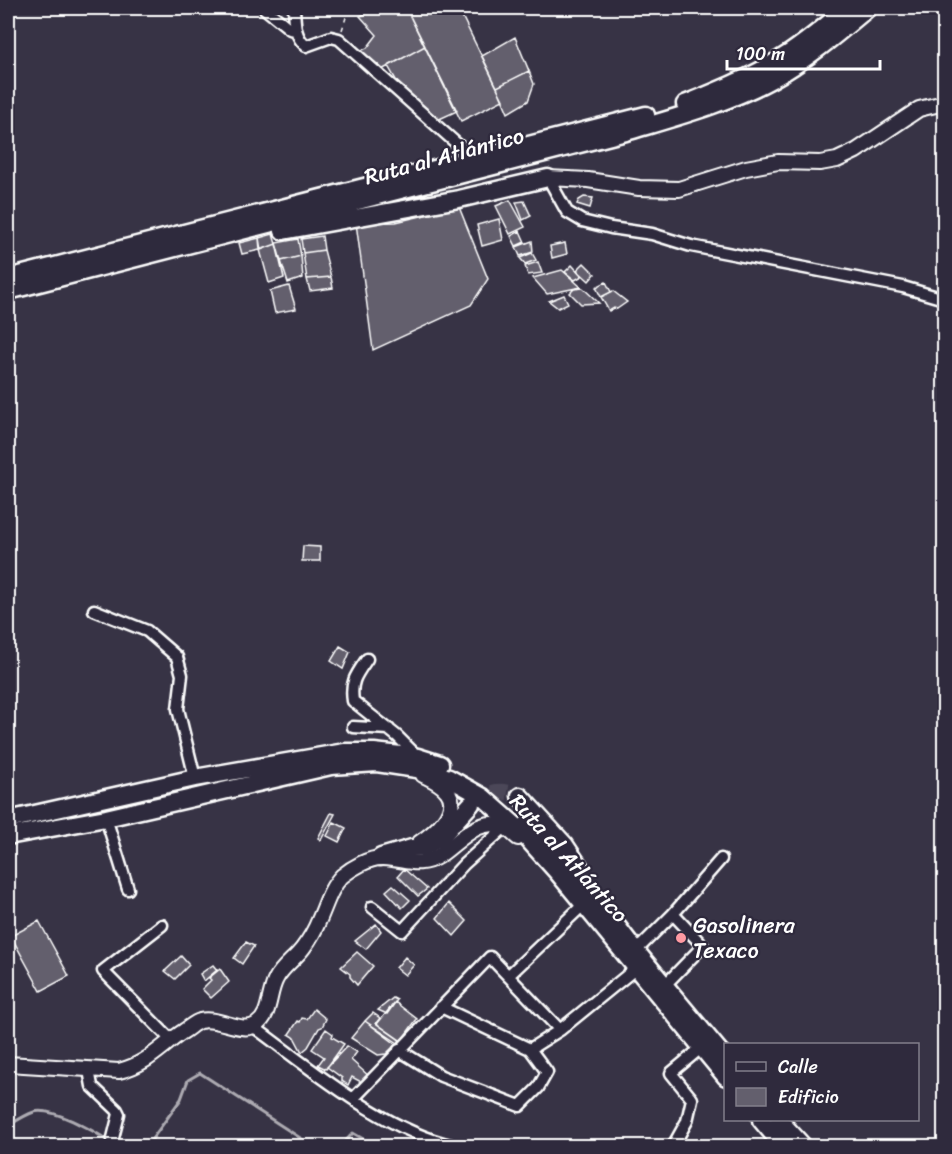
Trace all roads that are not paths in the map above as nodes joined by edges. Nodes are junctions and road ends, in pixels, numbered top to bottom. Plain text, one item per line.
1 (264, 8) edge
2 (294, 8) edge
3 (847, 8) edge
4 (867, 8) edge
5 (296, 30) junction
6 (945, 103) edge
7 (474, 159) junction
8 (549, 178) junction
9 (196, 243) junction
10 (8, 278) edge
11 (8, 291) edge
12 (945, 299) edge
13 (94, 610) dead end
14 (367, 659) dead end
15 (353, 727) dead end
16 (389, 729) junction
17 (411, 762) junction
18 (195, 778) junction
19 (520, 796) tunnel mouth
20 (471, 804) tunnel mouth
21 (106, 818) junction
22 (8, 819) edge
23 (505, 827) junction
24 (8, 836) edge
25 (412, 848) junction
26 (381, 857) junction
27 (721, 858) dead end
28 (558, 873) junction
29 (587, 887) junction
30 (128, 889) dead end
31 (583, 905) junction
32 (372, 907) dead end
33 (673, 914) junction
34 (162, 925) dead end
35 (636, 951) junction
36 (635, 969) junction
37 (508, 976) junction
38 (665, 985) junction
39 (441, 1007) junction
40 (254, 1027) junction
41 (560, 1030) junction
42 (170, 1039) junction
43 (701, 1048) junction
44 (531, 1049) junction
45 (399, 1050) junction
46 (724, 1057) edge
47 (8, 1064) edge
48 (89, 1070) junction
49 (724, 1075) edge
50 (353, 1100) junction
51 (763, 1121) edge
52 (781, 1121) edge
53 (113, 1141) edge
54 (455, 1146) edge
55 (673, 1146) edge
56 (783, 1146) edge
57 (802, 1146) edge

1 - 5 street
2 - 5 street
3 - 7 highway, Ruta al Atlántico
4 - 9 highway, Ruta al Atlántico
5 - 7 street
6 - 8 main road
7 - 10 highway, Ruta al Atlántico
8 - 9 highway
8 - 12 street
9 - 11 highway, Ruta al Atlántico
13 - 18 street
14 - 16 street
15 - 16 street
16 - 17 street
17 - 18 highway, Ruta al Atlántico
17 - 21 highway, Ruta al Atlántico
17 - 25 main road
17 - 28 highway, Ruta al Atlántico
17 - 29 highway, Ruta al Atlántico
18 - 22 highway, Ruta al Atlántico
19 - 29 highway
20 - 25 highway
21 - 24 highway, Ruta al Atlántico
21 - 30 street
23 - 26 main road
23 - 28 main road
23 - 32 street
25 - 26 highway
26 - 40 main road
27 - 33 street
28 - 31 highway, Ruta al Atlántico
29 - 35 highway, Ruta al Atlántico
31 - 36 highway, Ruta al Atlántico
31 - 37 street
33 - 35 street
33 - 38 street
34 - 42 street
35 - 38 highway, Ruta al Atlántico
36 - 41 street
36 - 43 highway, Ruta al Atlántico
37 - 39 street
37 - 41 street
38 - 46 highway, Ruta al Atlántico
39 - 44 street
39 - 45 street
40 - 42 main road
40 - 50 street
41 - 44 street
42 - 48 main road
43 - 49 highway, Ruta al Atlántico
43 - 55 street
44 - 45 street
45 - 50 street
47 - 48 main road
48 - 53 street
50 - 54 street
51 - 56 highway
52 - 57 highway

